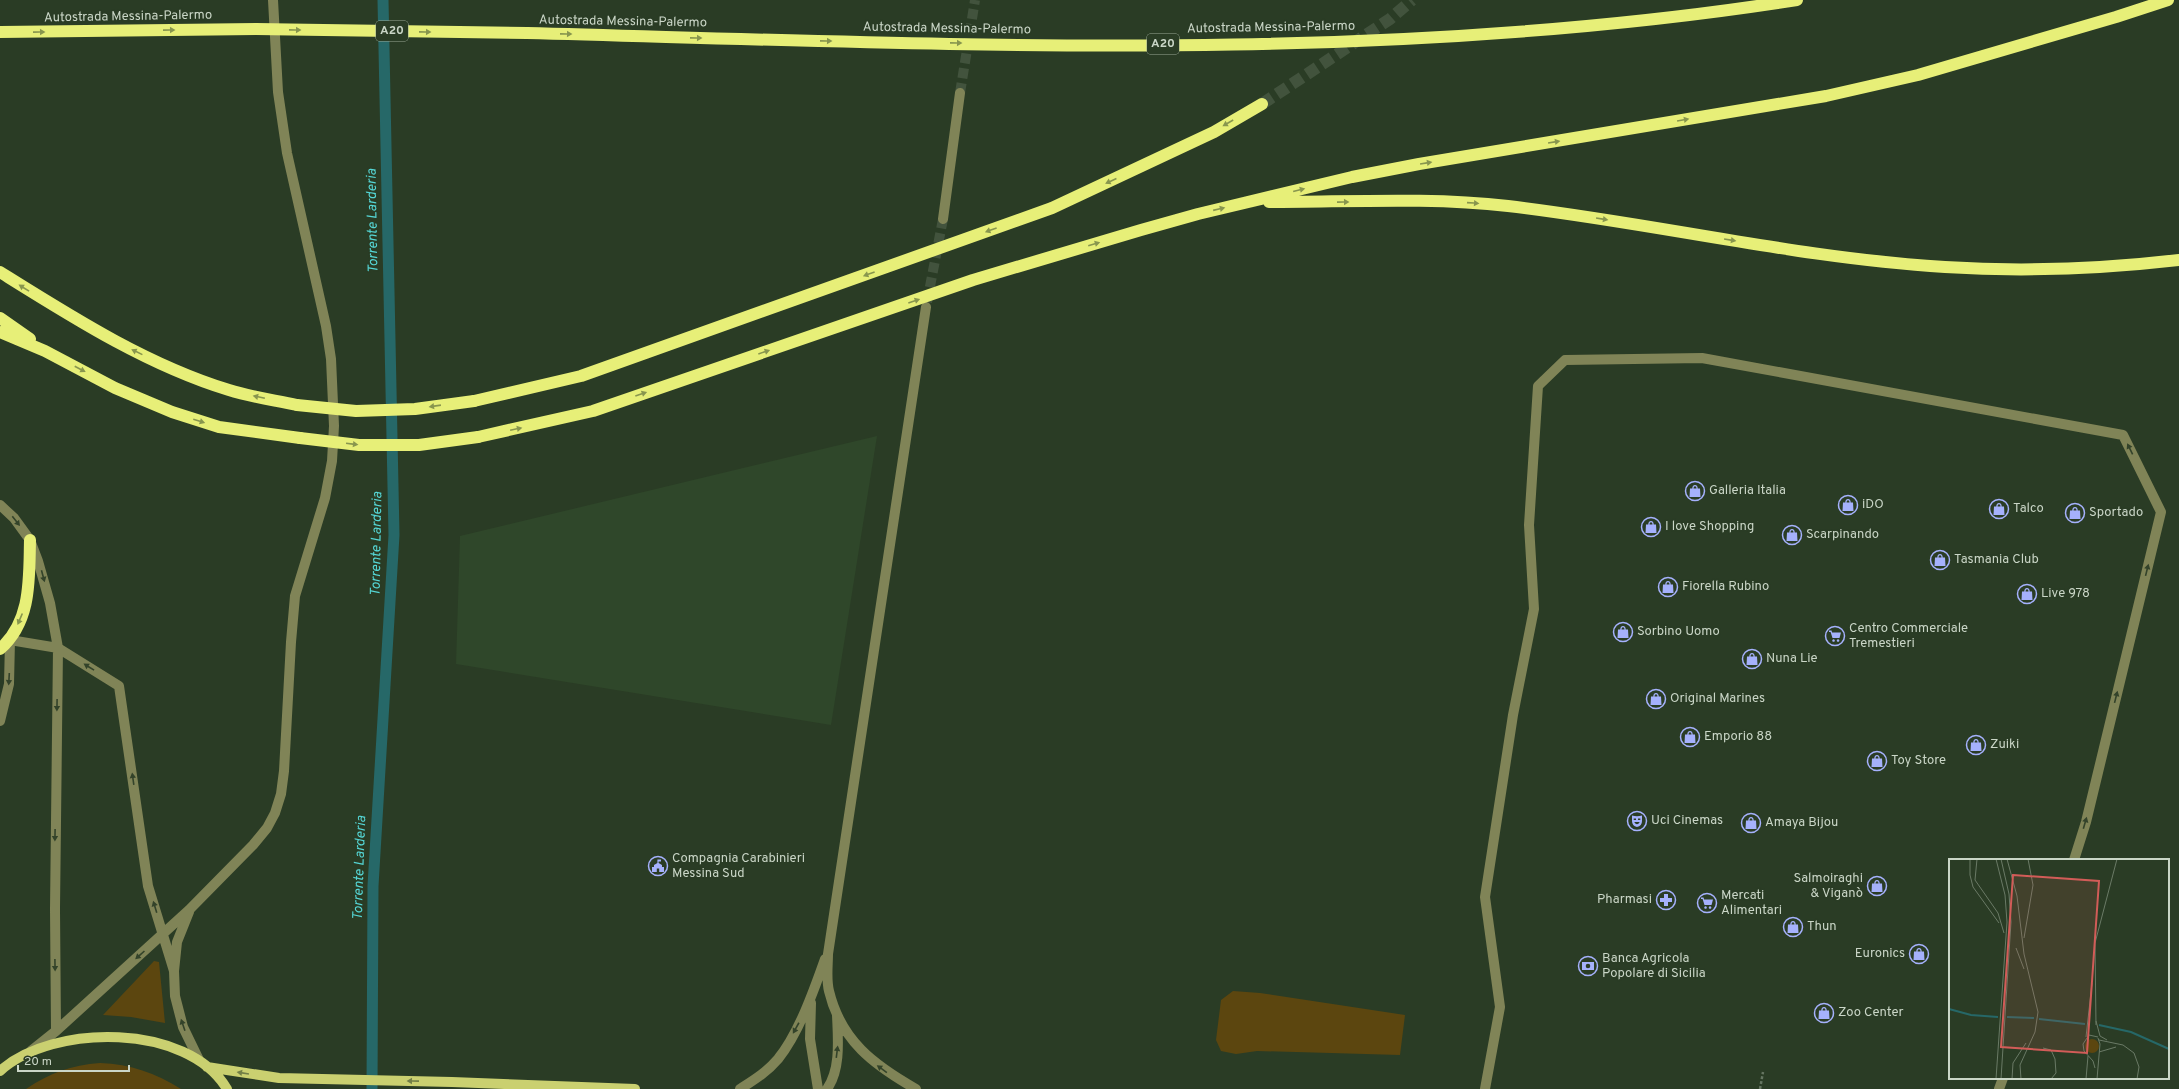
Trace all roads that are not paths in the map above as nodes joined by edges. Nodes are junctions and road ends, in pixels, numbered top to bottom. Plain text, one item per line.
1 (273, 0) edge
2 (1797, 0) edge
3 (2168, 0) edge
4 (0, 32) edge
5 (960, 93) tunnel mouth
6 (1262, 104) tunnel mouth
7 (1248, 203) junction
8 (943, 220) tunnel mouth
9 (2179, 260) edge
10 (0, 272) edge
11 (926, 308) tunnel mouth
12 (0, 318) edge
13 (0, 332) edge
14 (45, 351) junction
15 (0, 505) edge
16 (30, 540) junction
17 (10, 640) junction
18 (58, 648) junction
19 (0, 649) edge
20 (0, 721) edge
21 (2074, 859) edge
22 (190, 910) junction
23 (163, 934) junction
24 (828, 954) junction
25 (174, 972) junction
26 (811, 999) junction
27 (837, 1013) junction
28 (56, 1032) junction
29 (28, 1053) junction
30 (203, 1064) junction
31 (0, 1072) edge
32 (2002, 1079) edge
33 (227, 1089) edge
34 (635, 1089) edge
35 (740, 1089) edge
36 (818, 1089) edge
37 (827, 1089) edge
38 (916, 1089) edge
39 (1485, 1089) edge
40 (1999, 1089) edge

1 - 22 street
4 -> 2 highway, Autostrada Messina-Palermo / A20, bridge
7 -> 3 highway
5 - 8 street
6 -> 10 highway, bridge
7 -> 9 highway
14 -> 7 highway, bridge
11 - 24 street
12 - 14 highway
13 - 14 highway
15 -> 16 street
16 -> 17 highway
16 -> 18 street
17 - 18 street
17 - 19 highway
17 -> 20 street
23 -> 18 street
18 -> 28 street
21 -> 39 street
22 - 23 street
22 - 25 street
23 - 25 street
23 -> 28 street
24 - 26 street
24 - 27 street
30 -> 25 street
26 -> 35 street
26 - 36 street
37 -> 27 street
38 -> 27 street
28 - 29 street
29 - 30 main road
29 - 31 main road
30 - 33 main road
34 -> 30 main road
32 - 40 street

